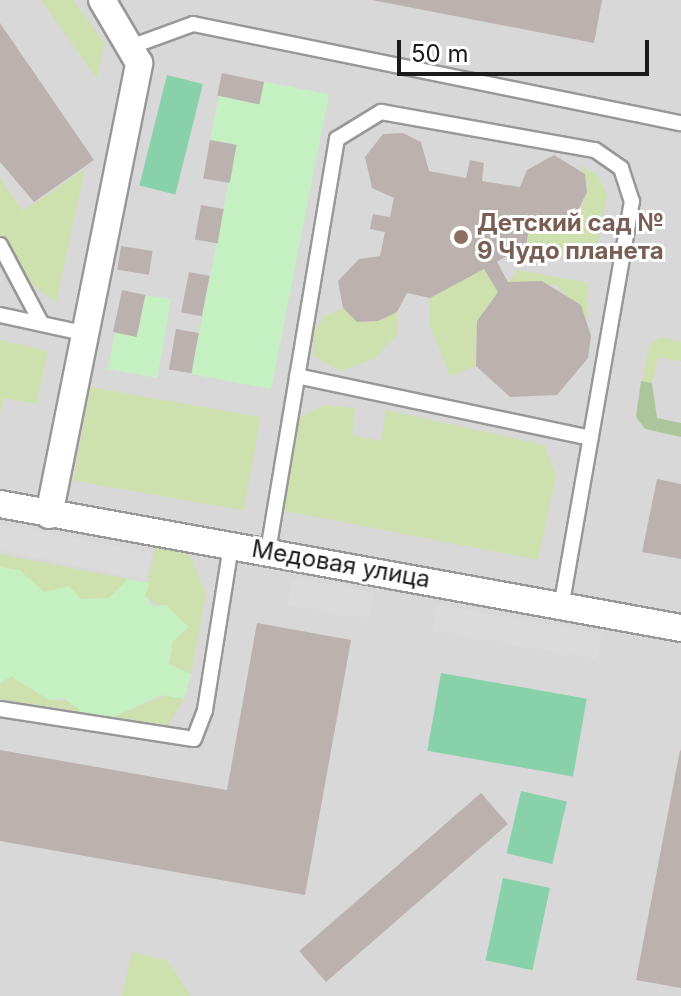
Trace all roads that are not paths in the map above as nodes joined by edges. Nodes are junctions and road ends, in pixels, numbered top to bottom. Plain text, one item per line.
1 (102, 0) edge
2 (133, 46) junction
3 (681, 123) edge
4 (0, 245) edge
5 (0, 315) edge
6 (40, 321) junction
7 (87, 334) junction
8 (297, 376) junction
9 (591, 438) junction
10 (0, 504) edge
11 (49, 515) junction
12 (231, 545) junction
13 (268, 551) junction
14 (562, 604) junction
15 (681, 628) edge
16 (0, 709) edge

1 - 2 street
2 - 3 lane
2 - 7 street
4 - 6 lane
5 - 6 lane
6 - 7 lane
7 - 11 street
8 - 9 lane
8 - 9 lane
8 - 13 lane
9 - 14 lane
10 - 11 street, Медовая улица
11 - 12 street, Медовая улица
12 - 13 street, Медовая улица
12 - 16 lane
13 - 14 street, Медовая улица
14 - 15 street, Медовая улица

